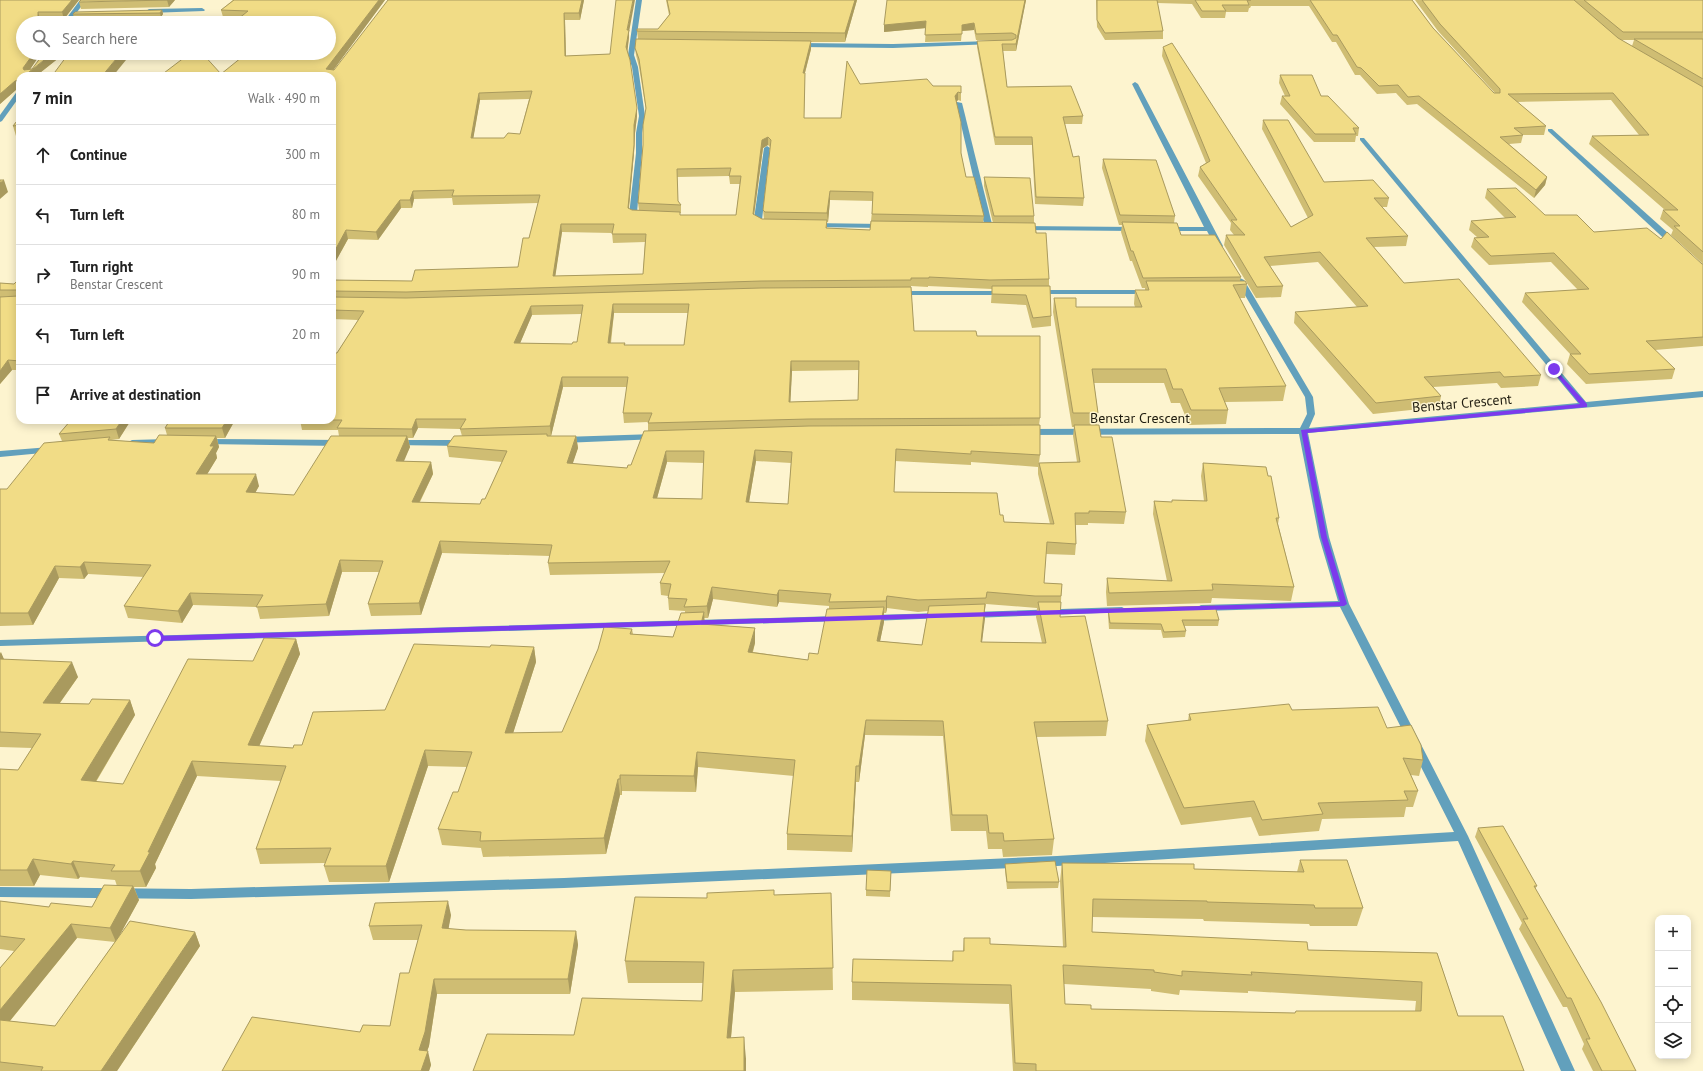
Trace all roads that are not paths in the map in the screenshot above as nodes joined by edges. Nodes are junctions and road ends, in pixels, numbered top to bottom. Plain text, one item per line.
1 (83, 0) edge
2 (639, 0) edge
3 (202, 10) dead end
4 (141, 11) edge
5 (73, 13) junction
6 (81, 13) edge
7 (71, 16) edge
8 (633, 43) junction
9 (641, 43) edge
10 (996, 43) edge
11 (790, 45) edge
12 (1135, 84) dead end
13 (16, 98) edge
14 (959, 103) edge
15 (0, 120) edge
16 (1550, 130) dead end
17 (1362, 139) dead end
18 (767, 148) edge
19 (648, 215) edge
20 (771, 225) edge
21 (802, 225) edge
22 (888, 226) edge
23 (989, 228) edge
24 (1013, 228) edge
25 (1209, 229) junction
26 (1679, 248) edge
27 (1224, 254) edge
28 (1236, 272) edge
29 (1015, 292) edge
30 (1031, 292) edge
31 (1155, 292) edge
32 (892, 293) edge
33 (1703, 394) edge
34 (1585, 406) junction
35 (1303, 431) junction
36 (1016, 432) edge
37 (667, 437) edge
38 (556, 440) edge
39 (176, 442) edge
40 (200, 442) edge
41 (470, 442) edge
42 (351, 443) edge
43 (390, 443) edge
44 (121, 444) edge
45 (61, 449) edge
46 (0, 454) edge
47 (1344, 604) junction
48 (1192, 608) edge
49 (1136, 610) edge
50 (848, 618) edge
51 (864, 618) edge
52 (0, 643) edge
53 (1462, 836) junction
54 (0, 892) edge
55 (1568, 1071) edge

1 - 5 street
2 - 8 street
3 - 4 street
5 - 6 street
5 - 7 street
8 - 9 street
8 - 19 street
10 - 11 street
12 - 25 street
13 - 15 street
14 - 23 street
16 - 26 street
17 - 34 street
18 - 20 street
21 - 22 street
24 - 25 street
25 - 27 street
28 - 35 street
29 - 32 street
30 - 31 street
33 - 34 street, Benstar Crescent
34 - 35 street, Benstar Crescent
35 - 36 street, Benstar Crescent
35 - 47 street
37 - 38 street
39 - 44 street
40 - 42 street
41 - 43 street
45 - 46 street
47 - 48 street
47 - 53 street
49 - 51 street
50 - 52 street
53 - 54 street
53 - 55 street

